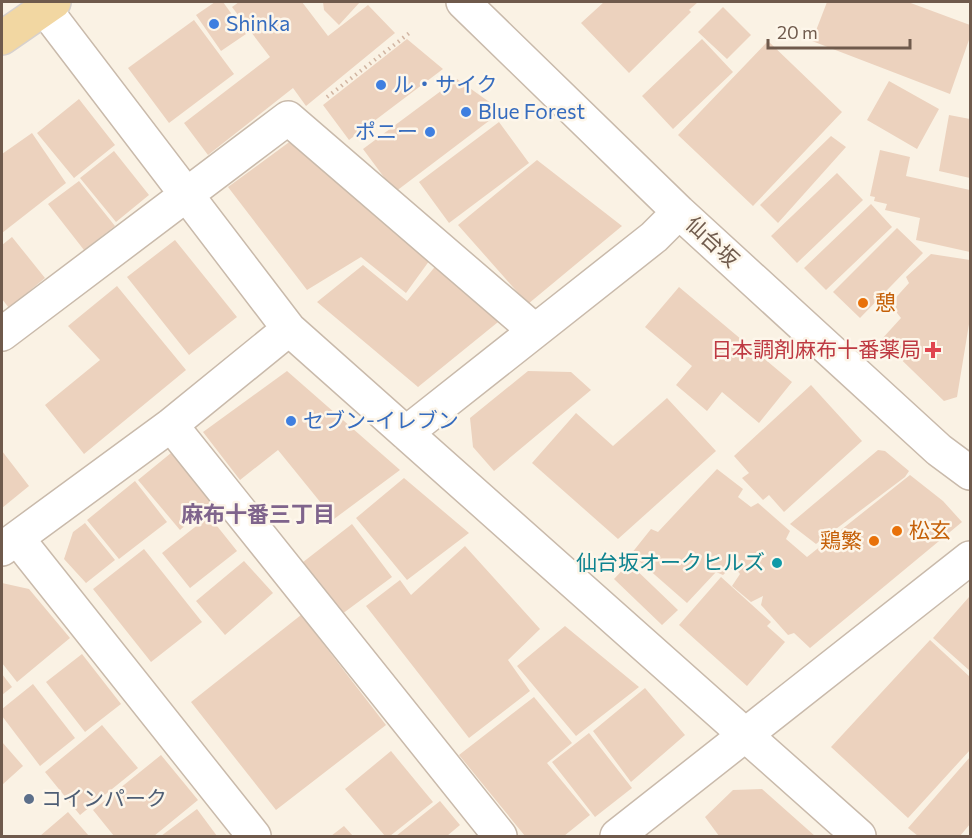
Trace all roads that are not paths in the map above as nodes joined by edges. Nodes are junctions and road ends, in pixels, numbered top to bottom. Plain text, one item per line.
1 (463, 2) edge
2 (49, 5) edge
3 (2, 38) edge
4 (184, 194) junction
5 (679, 212) junction
6 (289, 329) junction
7 (534, 330) junction
8 (2, 334) edge
9 (171, 425) junction
10 (406, 433) junction
11 (970, 473) edge
12 (9, 543) edge
13 (970, 558) edge
14 (744, 737) junction
15 (254, 837) edge
16 (501, 837) edge
17 (617, 837) edge
18 (859, 837) edge

1 - 5 street, 仙台坂
2 - 3 main road
2 - 4 street
4 - 6 street
4 - 7 street
4 - 8 street
5 - 7 street
5 - 11 street, 仙台坂
6 - 9 street
6 - 10 street
7 - 10 street
9 - 12 street
9 - 16 street
10 - 14 street
12 - 15 street
13 - 14 street
14 - 17 street
14 - 18 street

